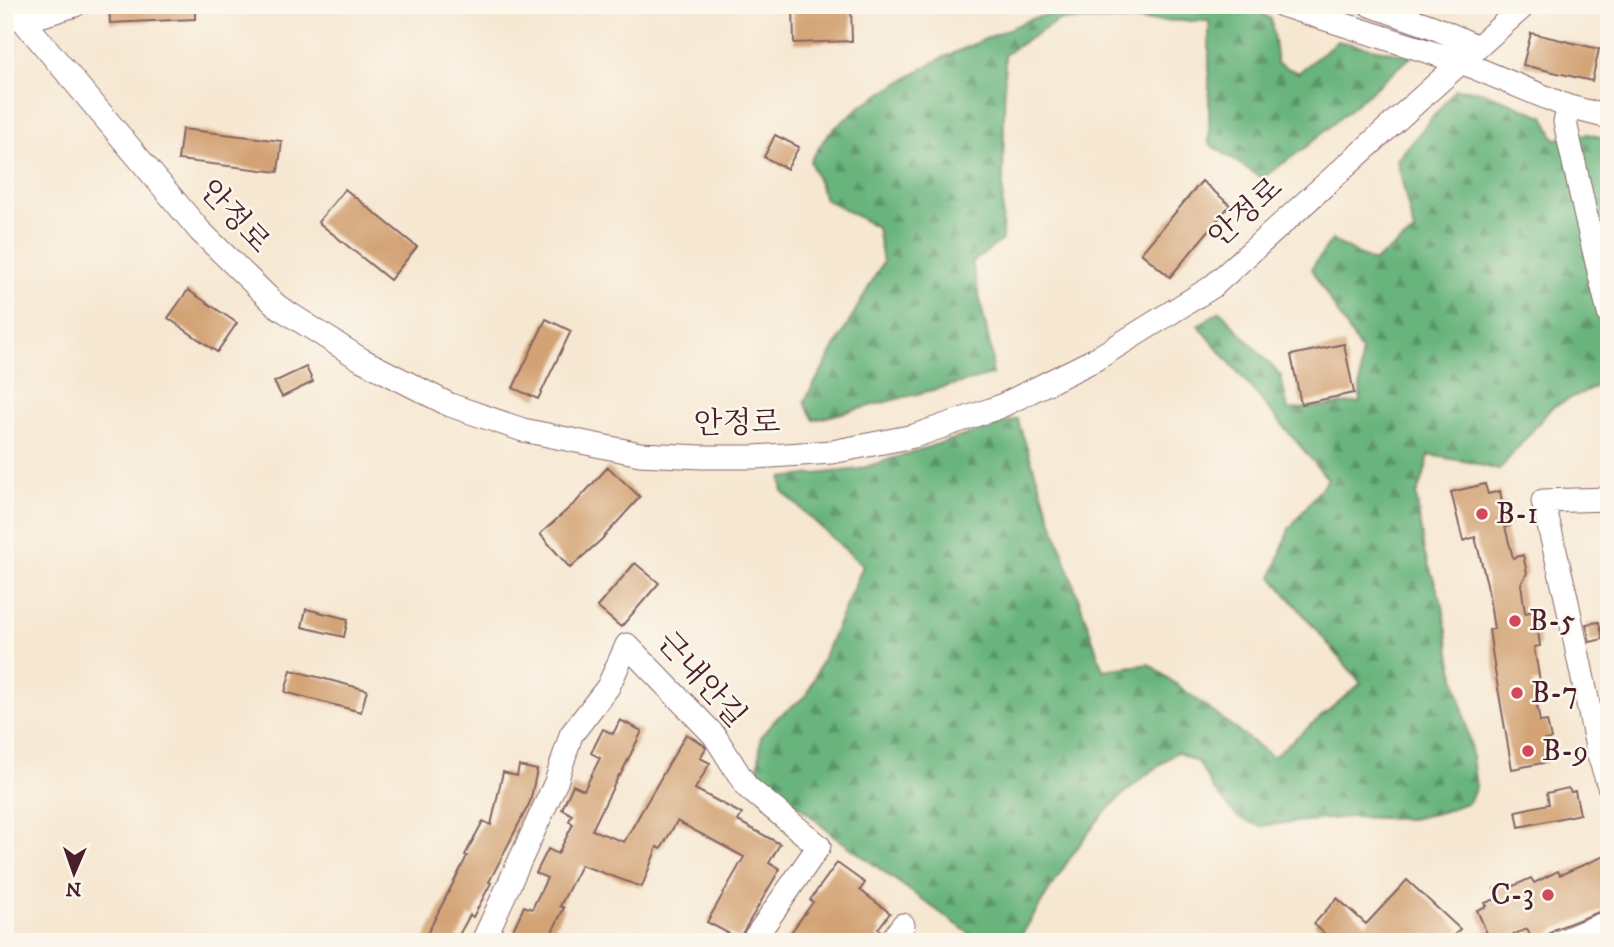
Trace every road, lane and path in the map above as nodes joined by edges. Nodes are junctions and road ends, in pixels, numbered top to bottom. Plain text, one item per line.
1 (75, 5) edge
2 (1282, 5) edge
3 (1370, 5) edge
4 (1525, 5) edge
5 (17, 13) edge
6 (1469, 54) junction
7 (1569, 107) junction
8 (1609, 117) edge
9 (1609, 313) edge
10 (1609, 499) edge
11 (1609, 786) edge
12 (1609, 922) edge
13 (484, 939) dead end
14 (752, 942) edge
15 (1560, 942) edge

1 - 5 street
2 - 6 street
3 - 6 street
4 - 6 street, 안정로
5 - 6 street, 안정로
6 - 7 street
7 - 8 street
7 - 9 street
10 - 11 street
12 - 15 street
13 - 14 street, 근내안길

